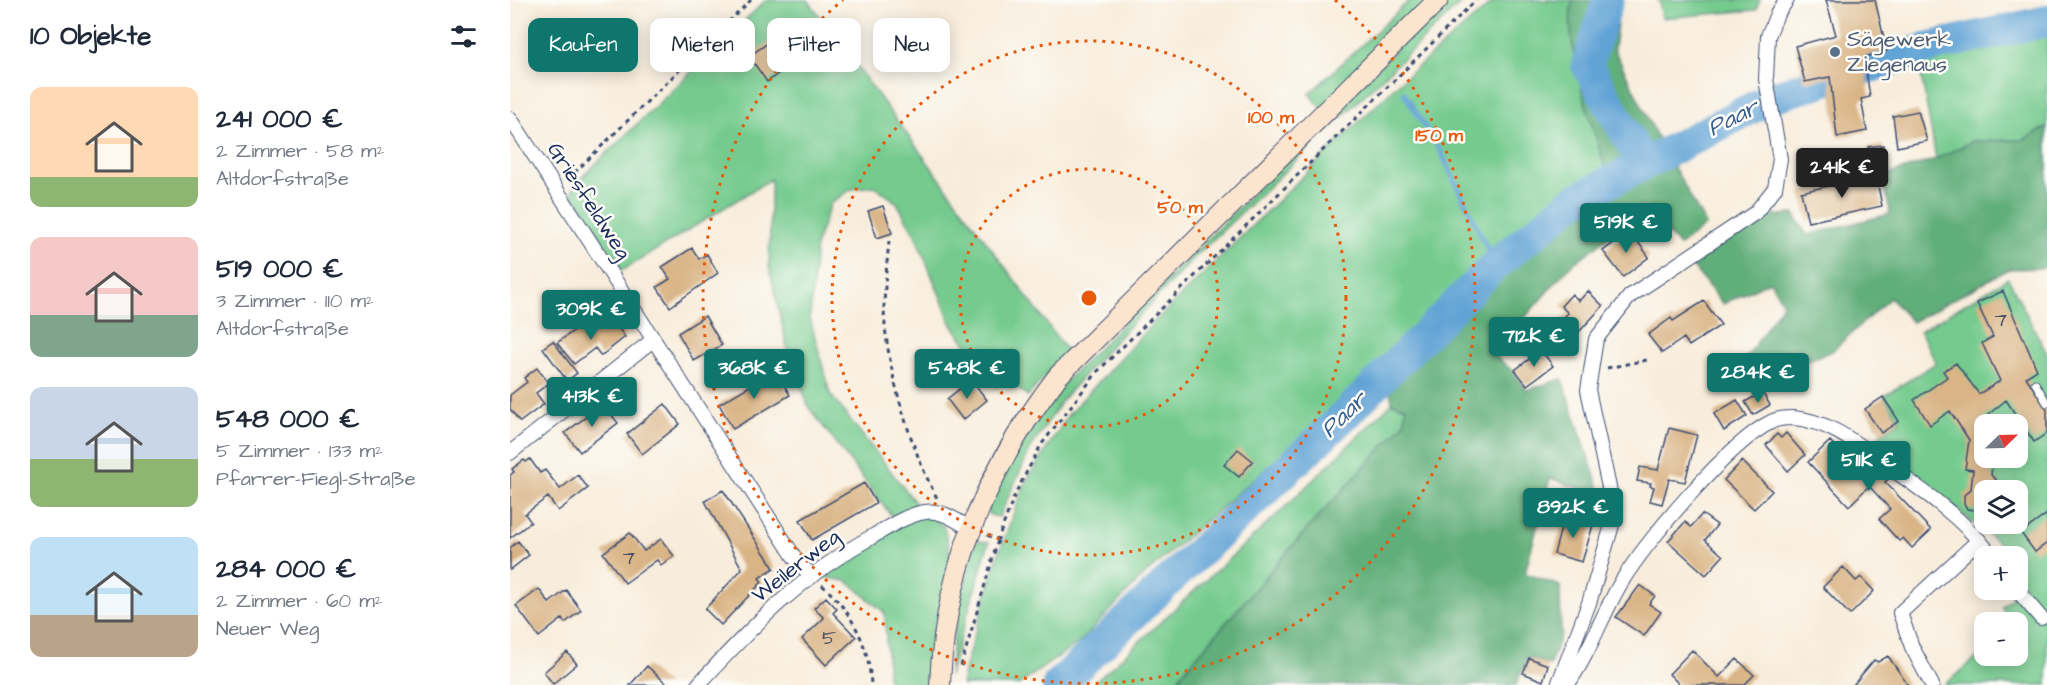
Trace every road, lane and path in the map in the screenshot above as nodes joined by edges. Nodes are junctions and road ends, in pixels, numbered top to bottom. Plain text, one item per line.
1 (751, 0) edge
2 (1438, 0) edge
3 (1476, 0) edge
4 (1787, 0) edge
5 (510, 118) edge
6 (559, 194) junction
7 (889, 241) dead end
8 (654, 339) junction
9 (1647, 360) dead end
10 (1591, 371) junction
11 (2035, 383) dead end
12 (2047, 403) edge
13 (510, 453) edge
14 (946, 515) junction
15 (971, 529) junction
16 (998, 539) junction
17 (1979, 540) junction
18 (1984, 546) edge
19 (811, 576) junction
20 (2026, 600) edge
21 (2044, 620) edge
22 (960, 670) dead end
23 (698, 685) edge
24 (871, 685) edge
25 (940, 685) edge
26 (1558, 685) edge
27 (1567, 685) edge
28 (1932, 685) edge

1 - 6 path
2 - 15 main road
3 - 16 path
4 - 10 street
5 - 6 street, Griesfeldweg
6 - 8 street, Griesfeldweg
7 - 14 path
8 - 13 street
8 - 19 street, Griesfeldweg
9 - 10 path
10 - 26 street
11 - 12 lane
14 - 15 street, Weilerweg
14 - 19 street, Weilerweg
15 - 16 path
15 - 25 main road
16 - 22 path
17 - 18 street
17 - 27 street
17 - 28 street
19 - 23 street, Weilerweg
19 - 24 path
20 - 21 street

